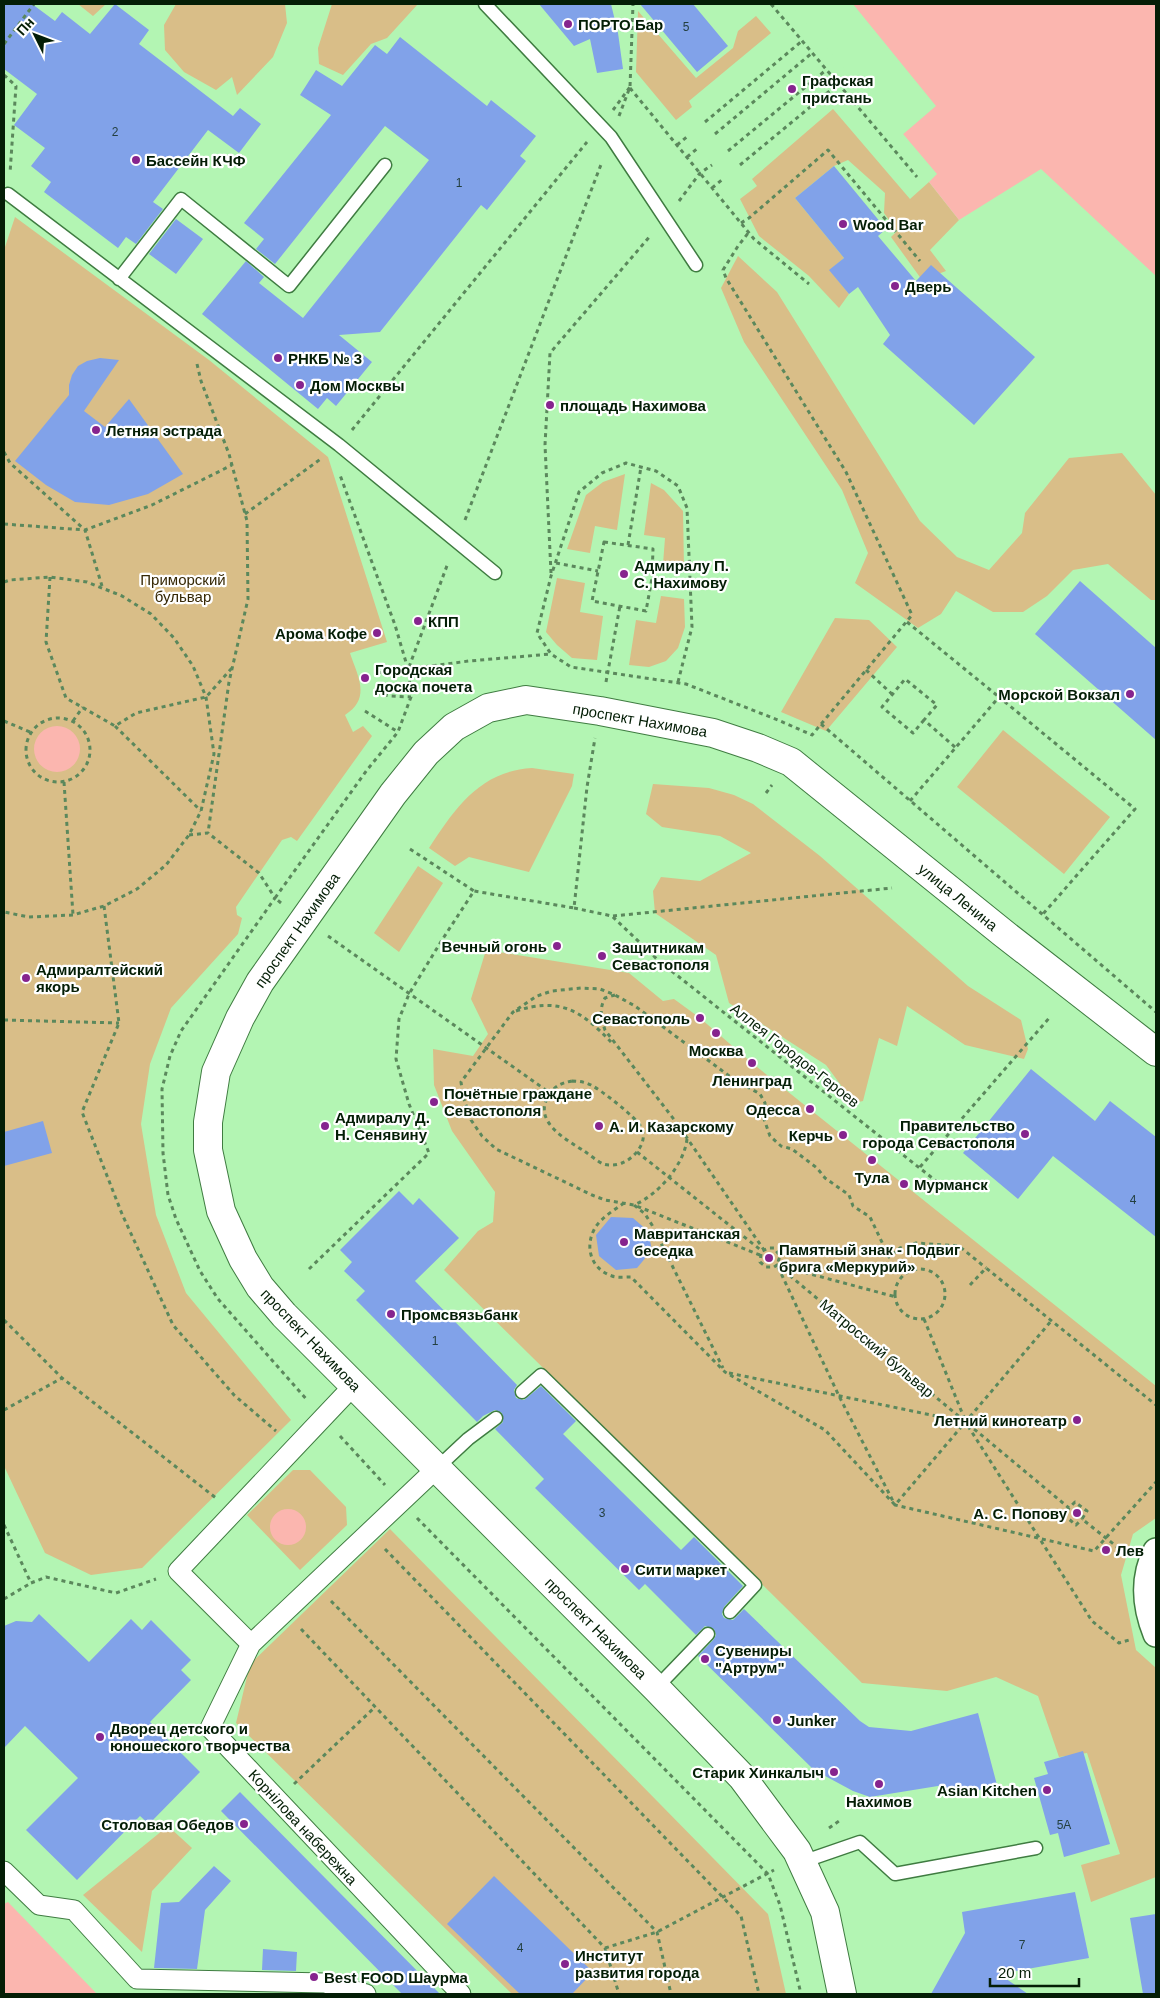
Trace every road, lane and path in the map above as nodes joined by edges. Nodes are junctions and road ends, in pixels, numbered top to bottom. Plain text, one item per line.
1 (34, 4) edge
2 (485, 4) edge
3 (633, 4) edge
4 (771, 4) edge
5 (802, 41) junction
6 (4, 44) edge
7 (812, 53) junction
8 (826, 70) junction
9 (4, 75) edge
10 (838, 84) junction
11 (630, 88) junction
12 (705, 122) dead end
13 (600, 126) junction
14 (715, 134) dead end
15 (688, 136) dead end
16 (611, 138) junction
17 (677, 145) junction
18 (698, 148) dead end
19 (728, 151) dead end
20 (687, 157) junction
21 (385, 165) dead end
22 (712, 165) dead end
23 (740, 165) dead end
24 (700, 173) junction
25 (917, 177) dead end
26 (723, 179) dead end
27 (712, 188) junction
28 (8, 194) joint
29 (666, 217) junction
30 (741, 223) junction
31 (749, 232) junction
32 (920, 261) dead end
33 (696, 264) dead end
34 (119, 279) junction
35 (809, 284) dead end
36 (188, 332) junction
37 (335, 449) junction
38 (4, 452) edge
39 (232, 465) junction
40 (641, 467) junction
41 (245, 514) junction
42 (4, 524) edge
43 (85, 530) junction
44 (456, 542) junction
45 (628, 545) junction
46 (556, 563) junction
47 (598, 571) junction
48 (495, 573) dead end
49 (551, 576) junction
50 (50, 577) junction
51 (652, 578) junction
52 (4, 582) edge
53 (690, 585) junction
54 (102, 587) junction
55 (620, 606) junction
56 (906, 622) junction
57 (551, 654) junction
58 (232, 667) junction
59 (408, 669) junction
60 (866, 670) junction
61 (607, 672) junction
62 (377, 674) dead end
63 (606, 682) dead end
64 (678, 682) junction
65 (376, 693) dead end
66 (893, 695) junction
67 (206, 697) junction
68 (411, 697) junction
69 (999, 697) junction
70 (83, 707) junction
71 (366, 711) dead end
72 (924, 720) junction
73 (4, 721) edge
74 (73, 721) junction
75 (821, 724) junction
76 (115, 726) junction
77 (597, 729) dead end
78 (30, 732) junction
79 (398, 732) junction
80 (758, 748) joint
81 (956, 748) junction
82 (64, 782) junction
83 (774, 783) dead end
84 (766, 793) dead end
85 (910, 801) junction
86 (201, 811) junction
87 (208, 833) junction
88 (189, 835) junction
89 (410, 849) dead end
90 (259, 873) dead end
91 (892, 888) dead end
92 (474, 891) junction
93 (104, 906) junction
94 (286, 906) dead end
95 (574, 908) junction
96 (4, 912) edge
97 (73, 915) junction
98 (1042, 915) junction
99 (612, 916) junction
100 (323, 932) dead end
101 (410, 994) junction
102 (615, 995) junction
103 (513, 1012) junction
104 (1156, 1013) edge
105 (1050, 1017) dead end
106 (4, 1020) edge
107 (119, 1023) junction
108 (486, 1048) junction
109 (1156, 1052) edge
110 (626, 1057) junction
111 (550, 1093) junction
112 (687, 1139) junction
113 (638, 1152) junction
114 (920, 1167) junction
115 (668, 1177) junction
116 (941, 1185) dead end
117 (625, 1203) junction
118 (634, 1205) junction
119 (762, 1252) junction
120 (777, 1265) junction
121 (986, 1268) junction
122 (309, 1270) dead end
123 (970, 1285) dead end
124 (896, 1297) junction
125 (924, 1319) junction
126 (4, 1320) edge
127 (1052, 1320) junction
128 (725, 1372) junction
129 (62, 1378) junction
130 (354, 1385) junction
131 (522, 1392) dead end
132 (839, 1396) junction
133 (1156, 1405) edge
134 (4, 1410) edge
135 (323, 1418) junction
136 (496, 1418) dead end
137 (966, 1422) junction
138 (295, 1448) junction
139 (437, 1468) junction
140 (1156, 1482) edge
141 (402, 1503) junction
142 (895, 1505) junction
143 (1069, 1508) junction
144 (234, 1512) junction
145 (1082, 1518) junction
146 (4, 1525) edge
147 (370, 1533) junction
148 (1106, 1538) junction
149 (1040, 1539) junction
150 (1121, 1550) dead end
151 (1156, 1552) edge
152 (178, 1571) junction
153 (31, 1583) junction
154 (315, 1584) junction
155 (4, 1599) edge
156 (285, 1612) junction
157 (730, 1612) dead end
158 (708, 1634) dead end
159 (1146, 1636) edge
160 (251, 1644) junction
161 (656, 1688) junction
162 (375, 1707) junction
163 (278, 1800) junction
164 (839, 1821) dead end
165 (1036, 1848) dead end
166 (799, 1856) junction
167 (4, 1871) edge
168 (768, 1874) junction
169 (723, 1898) junction
170 (657, 1932) junction
171 (605, 1948) junction
172 (366, 1994) edge
173 (461, 1994) edge
174 (619, 1994) edge
175 (671, 1994) edge
176 (759, 1994) edge
177 (801, 1994) edge
178 (842, 1994) edge

1 - 6 path
2 - 13 lane
3 - 11 path
4 - 5 path
5 - 7 path
5 - 12 path
7 - 8 path
7 - 14 path
8 - 10 path
8 - 19 path
9 - 28 path
10 - 23 path
10 - 25 path
11 - 13 path
11 - 16 path
11 - 17 path
13 - 16 lane
13 - 37 path
15 - 17 path
16 - 29 lane
16 - 44 path
17 - 20 path
18 - 20 path
20 - 24 path
21 - 34 lane
22 - 24 path
24 - 27 path
24 - 29 path
26 - 27 path
27 - 30 path
28 - 34 lane
29 - 33 lane
29 - 49 path
30 - 31 path
30 - 32 path
31 - 35 path
31 - 56 path
34 - 36 lane
36 - 37 lane
36 - 39 path
37 - 41 path
37 - 44 lane
37 - 59 path
38 - 43 path
39 - 41 path
39 - 43 path
40 - 45 path
40 - 46 path
40 - 53 path
41 - 58 path
42 - 43 path
43 - 54 path
44 - 48 lane
44 - 59 path
45 - 47 path
45 - 51 path
46 - 47 path
46 - 49 path
47 - 55 path
49 - 57 path
50 - 52 path
50 - 54 path
50 - 70 path
51 - 53 path
51 - 55 path
53 - 64 path
54 - 67 path
55 - 61 path
56 - 60 path
56 - 69 path
57 - 59 path
57 - 61 path
58 - 67 path
58 - 87 path
59 - 62 path
59 - 68 path
60 - 66 path
60 - 75 path
61 - 63 path
61 - 64 path
64 - 75 path
65 - 68 path
66 - 72 path
66 - 72 path
67 - 76 path
67 - 86 path
68 - 79 path
69 - 81 path
69 - 98 path
70 - 74 path
70 - 76 path
71 - 79 path
72 - 81 path
73 - 78 path
74 - 78 path
74 - 82 path
75 - 85 path
76 - 86 path
77 - 95 path
78 - 82 path
79 - 94 path
80 - 109 main road, улица Ленина
80 - 130 main road, проспект Нахимова
81 - 85 path
82 - 97 path
83 - 84 path
85 - 98 path
86 - 88 path
87 - 88 path
87 - 90 path
88 - 93 path
89 - 92 path
91 - 99 path
92 - 95 path
92 - 101 path
93 - 97 path
93 - 107 path
95 - 99 path
96 - 97 path
98 - 104 path
99 - 114 path, Аллея Городов-Героев
100 - 101 path
101 - 108 path
101 - 122 path
102 - 103 path
102 - 110 path
102 - 121 path
103 - 108 path
103 - 110 path
105 - 114 path
106 - 107 path
107 - 138 path
108 - 111 path
108 - 117 path
110 - 112 path
111 - 113 path
111 - 113 path
112 - 115 path
112 - 119 path
113 - 115 path, Матросский бульвар
114 - 116 path, Аллея Городов-Героев
115 - 118 path
115 - 119 path, Матросский бульвар
117 - 118 path
117 - 128 path
118 - 119 path
118 - 128 path
119 - 120 path
119 - 120 path, Матросский бульвар
120 - 124 path
120 - 132 path
120 - 137 path, Матросский бульвар
121 - 123 path
121 - 127 path
124 - 125 path
124 - 125 path
125 - 137 path
126 - 129 path
127 - 133 path
127 - 137 path
128 - 132 path
128 - 142 path
129 - 134 path
129 - 144 path
130 - 135 street
130 - 139 main road, проспект Нахимова
131 - 157 lane
132 - 137 path
132 - 142 path
135 - 138 street
135 - 141 path
136 - 139 lane
137 - 142 path
137 - 143 path, Матросский бульвар
137 - 149 path
138 - 144 street
139 - 141 street
139 - 161 main road, проспект Нахимова
140 - 148 path
141 - 147 street
141 - 168 path
142 - 149 path
143 - 145 path, Матросский бульвар
143 - 145 path
144 - 152 street
145 - 148 path, Матросский бульвар
146 - 153 path
147 - 154 street
147 - 169 path
148 - 149 path
148 - 150 path, Матросский бульвар
149 - 159 path
151 - 159 street
152 - 153 path
152 - 160 street
153 - 155 path
154 - 156 street
154 - 170 path
156 - 160 street
156 - 162 path
158 - 161 lane
160 - 163 street, Корнілова набережна
161 - 166 main road, проспект Нахимова
162 - 163 path
162 - 171 path
163 - 173 street, Корнілова набережна
164 - 166 path
165 - 166 lane
166 - 168 path
166 - 178 main road, проспект Нахимова
167 - 172 street
168 - 169 path
168 - 177 path
169 - 170 path
169 - 176 path
170 - 171 path
170 - 175 path
171 - 174 path

